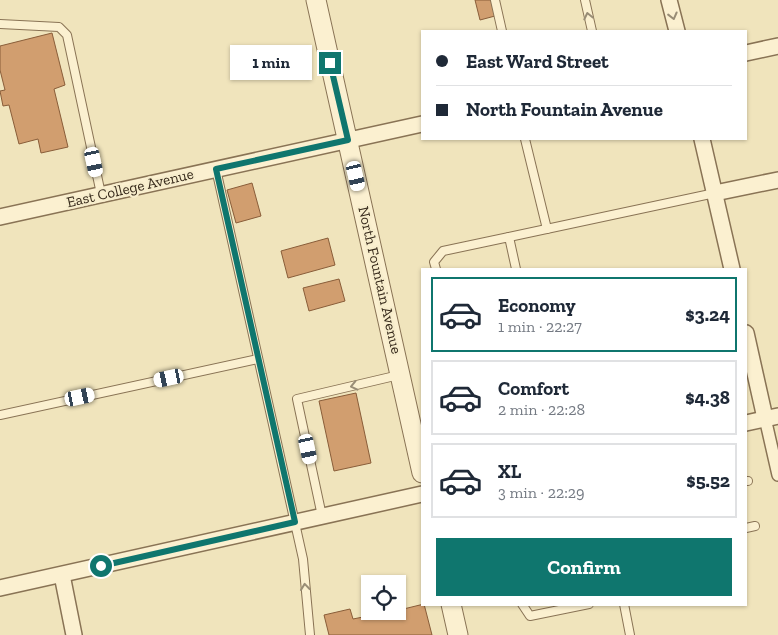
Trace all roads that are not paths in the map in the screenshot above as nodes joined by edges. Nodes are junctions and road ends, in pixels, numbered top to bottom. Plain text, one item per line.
1 (316, 0) edge
2 (495, 0) edge
3 (585, 0) edge
4 (669, 0) edge
5 (0, 24) edge
6 (502, 30) edge
7 (592, 30) edge
8 (676, 30) edge
9 (778, 46) edge
10 (747, 53) edge
11 (421, 124) edge
12 (348, 140) junction
13 (524, 140) edge
14 (702, 140) edge
15 (216, 169) junction
16 (778, 180) edge
17 (715, 193) junction
18 (101, 194) junction
19 (0, 217) edge
20 (547, 229) junction
21 (509, 237) junction
22 (436, 268) edge
23 (516, 268) edge
24 (732, 268) edge
25 (747, 336) edge
26 (258, 359) junction
27 (401, 375) junction
28 (0, 415) edge
29 (772, 417) edge
30 (747, 422) edge
31 (421, 468) edge
32 (778, 475) edge
33 (421, 494) edge
34 (322, 516) junction
35 (295, 522) junction
36 (755, 526) dead end
37 (747, 528) edge
38 (62, 575) junction
39 (0, 588) edge
40 (452, 606) edge
41 (523, 606) edge
42 (579, 606) edge
43 (624, 606) edge
44 (74, 635) edge
45 (310, 635) edge
46 (458, 635) edge
47 (630, 635) edge

1 - 12 street, North Fountain Avenue
2 - 6 lane
7 -> 3 lane
4 -> 8 street
5 - 18 lane
9 - 10 street
11 - 12 street, East College Avenue
12 - 15 street, East College Avenue
12 - 27 street, North Fountain Avenue
13 - 20 lane
14 - 17 street
15 - 18 street, East College Avenue
15 - 26 lane
16 - 17 street
17 - 20 lane
17 - 24 street
18 - 19 street, East College Avenue
20 - 21 lane
21 - 22 lane
21 - 23 lane
25 - 29 street
26 - 28 lane
26 - 35 lane
27 - 31 street, North Fountain Avenue
27 -> 34 lane
29 - 30 street
29 - 32 street
33 - 34 street
34 - 35 street
35 - 38 street
45 -> 35 lane
36 - 37 lane
38 - 39 street
38 - 44 street
40 - 46 street
41 - 42 lane
43 - 47 lane

